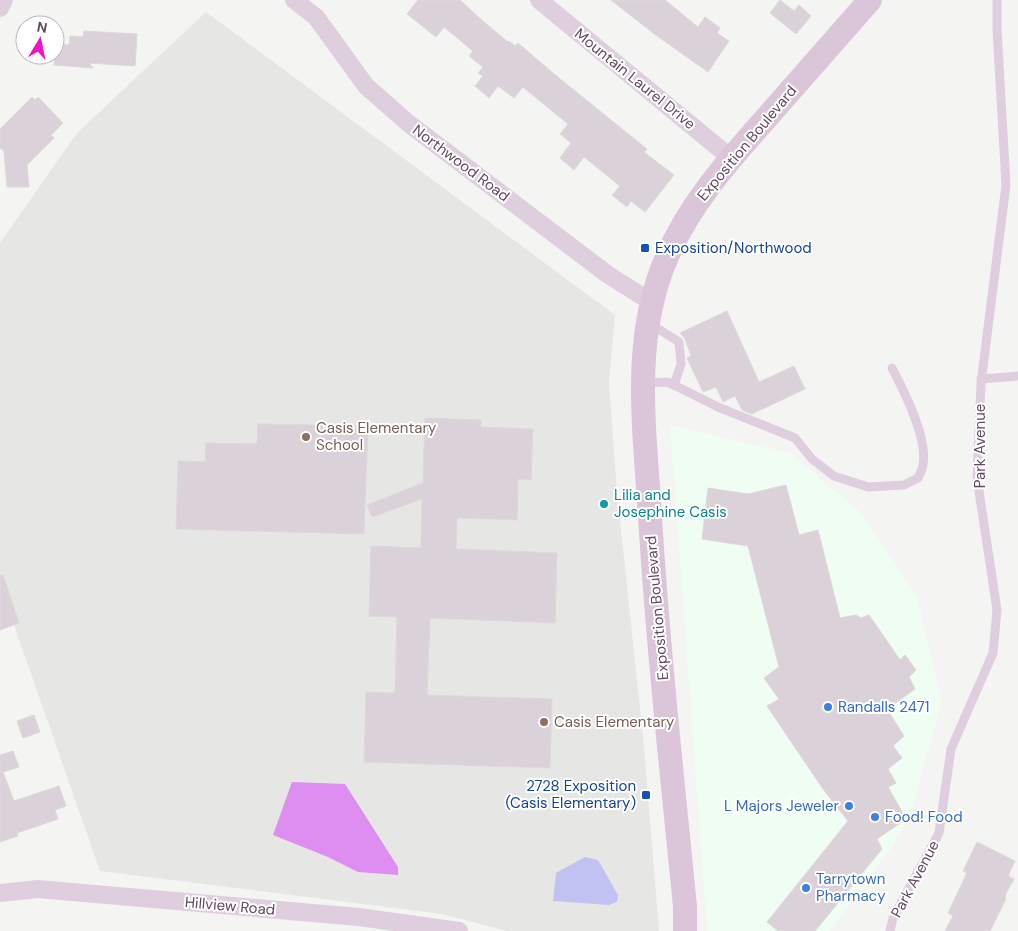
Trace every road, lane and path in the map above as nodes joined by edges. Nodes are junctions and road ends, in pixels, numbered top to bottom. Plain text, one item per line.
1 (4, 0) edge
2 (294, 0) edge
3 (539, 0) edge
4 (870, 0) edge
5 (997, 0) edge
6 (0, 8) edge
7 (731, 158) junction
8 (651, 302) junction
9 (647, 326) junction
10 (892, 368) dead end
11 (1018, 376) edge
12 (981, 378) junction
13 (642, 383) junction
14 (674, 385) junction
15 (0, 893) edge
16 (459, 931) edge
17 (686, 931) edge
18 (890, 931) edge

1 - 6 street
2 - 8 street, Northwood Road
3 - 7 street, Mountain Laurel Drive
4 - 7 street, Exposition Boulevard
5 - 12 lane, Park Avenue
7 - 8 street, Exposition Boulevard
8 - 9 street, Exposition Boulevard
9 - 13 street, Exposition Boulevard
9 - 14 lane
10 - 14 lane
11 - 12 lane
12 - 18 lane, Park Avenue
13 - 14 lane
13 - 17 street, Exposition Boulevard
15 - 16 street, Hillview Road

